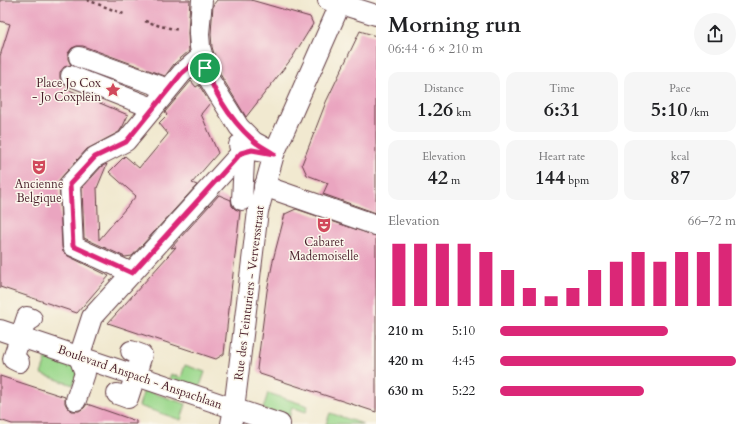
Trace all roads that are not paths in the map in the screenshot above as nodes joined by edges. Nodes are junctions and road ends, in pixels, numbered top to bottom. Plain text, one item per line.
1 (202, 0) edge
2 (337, 1) edge
3 (376, 15) edge
4 (202, 56) junction
5 (79, 57) dead end
6 (71, 76) dead end
7 (168, 89) junction
8 (152, 108) junction
9 (251, 130) junction
10 (241, 153) junction
11 (274, 154) junction
12 (264, 186) junction
13 (242, 200) dead end
14 (376, 225) edge
15 (132, 273) junction
16 (32, 319) dead end
17 (0, 330) edge
18 (20, 337) junction
19 (131, 351) dead end
20 (79, 357) junction
21 (19, 362) dead end
22 (136, 376) junction
23 (117, 394) dead end
24 (76, 400) dead end
25 (233, 417) edge
26 (280, 424) edge

1 - 4 street
2 - 3 street
2 - 11 street, Rue des Teinturiers - Verversstraat
4 - 7 street
4 - 9 street
5 - 7 street
6 - 8 street
7 - 8 street
8 - 15 street
9 - 10 street
9 - 11 street
10 - 11 street
10 - 13 street
10 - 15 street
11 - 12 street, Rue des Teinturiers - Verversstraat
12 - 14 street
12 - 25 street, Rue des Teinturiers - Verversstraat
15 - 20 street
16 - 18 street
17 - 18 street, Boulevard Anspach - Anspachlaan
18 - 20 street, Boulevard Anspach - Anspachlaan
18 - 21 street
19 - 22 street
20 - 22 street, Boulevard Anspach - Anspachlaan
20 - 24 street
22 - 23 street
22 - 25 street, Boulevard Anspach - Anspachlaan
25 - 26 street, Boulevard Anspach - Anspachlaan

